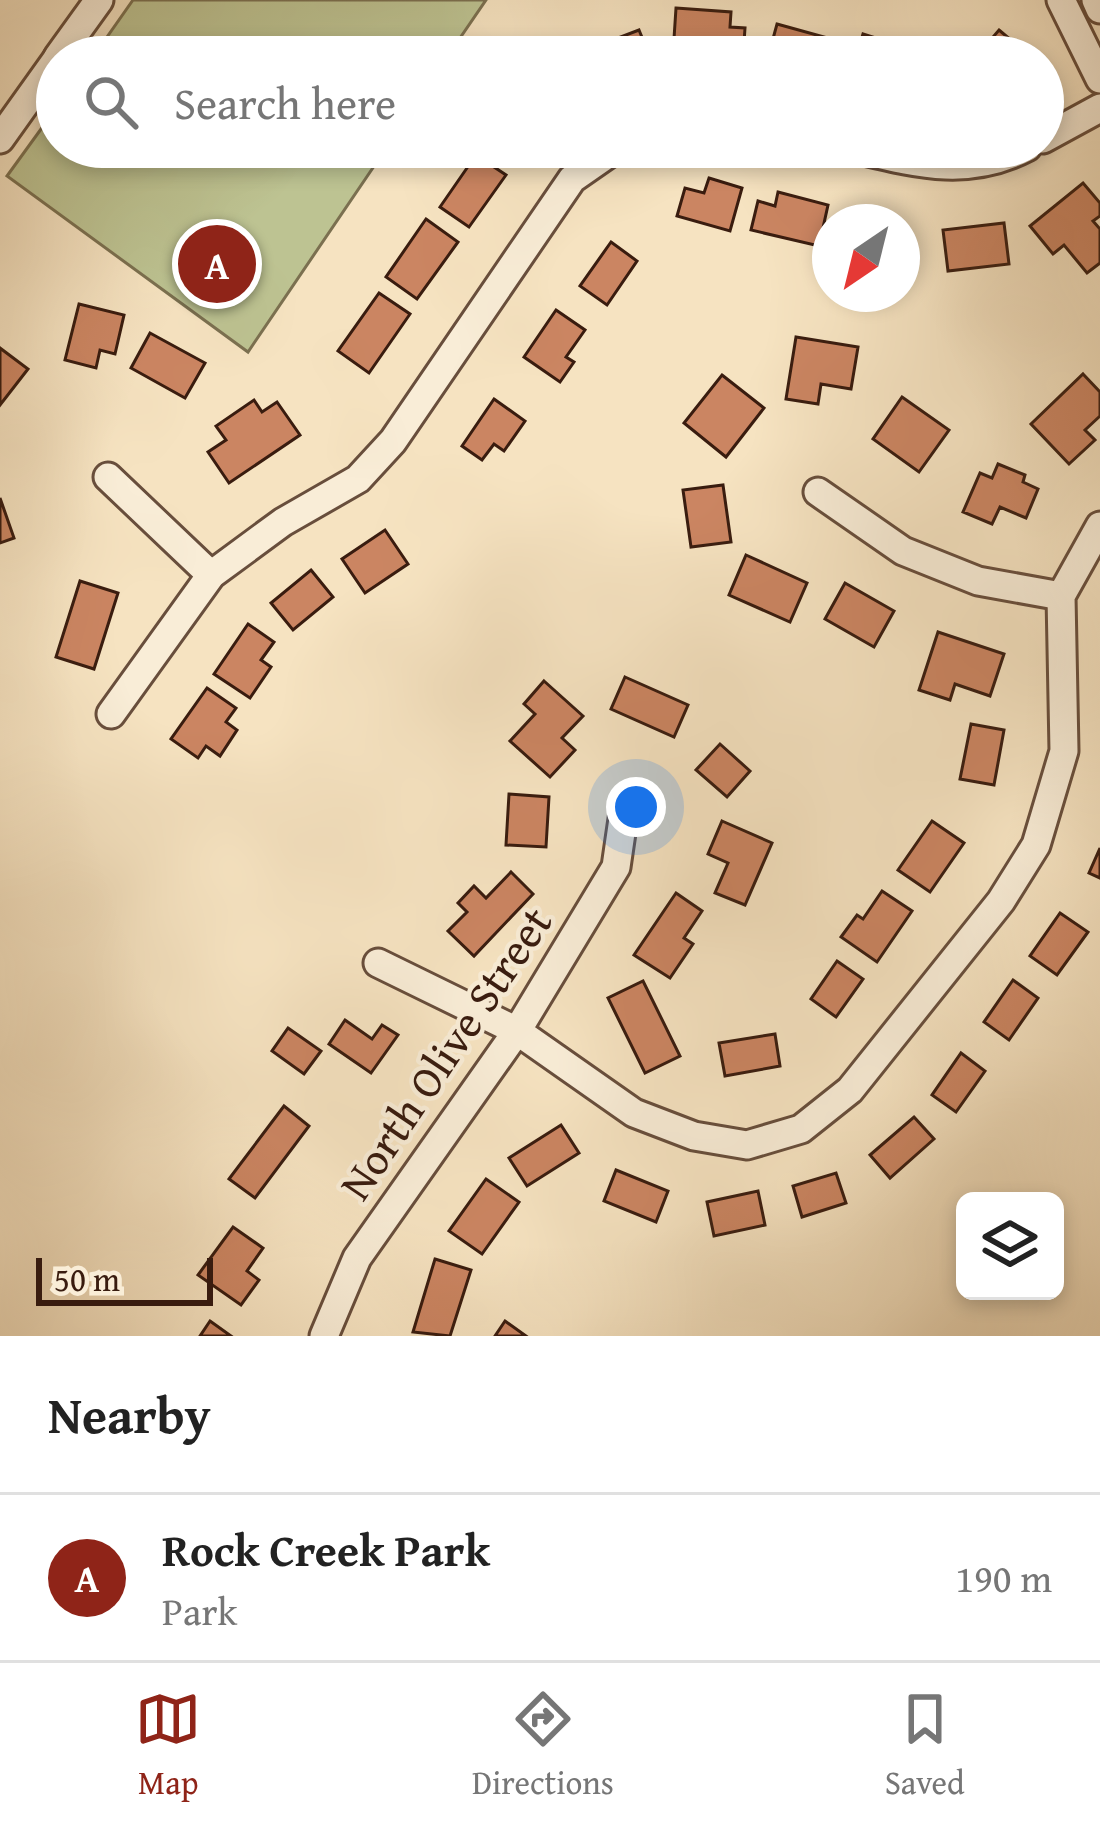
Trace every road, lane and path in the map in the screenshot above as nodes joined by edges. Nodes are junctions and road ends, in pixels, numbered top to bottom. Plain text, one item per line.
1 (99, 0) edge
2 (1061, 0) edge
3 (1096, 0) edge
4 (1100, 9) edge
5 (74, 36) edge
6 (1100, 79) edge
7 (36, 89) edge
8 (1100, 109) edge
9 (1064, 128) edge
10 (0, 140) edge
11 (588, 168) edge
12 (108, 477) dead end
13 (818, 492) dead end
14 (1100, 526) edge
15 (211, 575) junction
16 (1061, 596) junction
17 (111, 714) dead end
18 (624, 812) dead end
19 (378, 963) dead end
20 (517, 1031) junction
21 (329, 1334) edge

1 - 5 street
2 - 6 street
3 - 4 street
7 - 10 street
8 - 9 street
11 - 15 street
12 - 15 street
13 - 16 street
14 - 16 street
15 - 17 street
16 - 20 street
18 - 20 street, North Olive Street
19 - 20 street
20 - 21 street, North Olive Street

